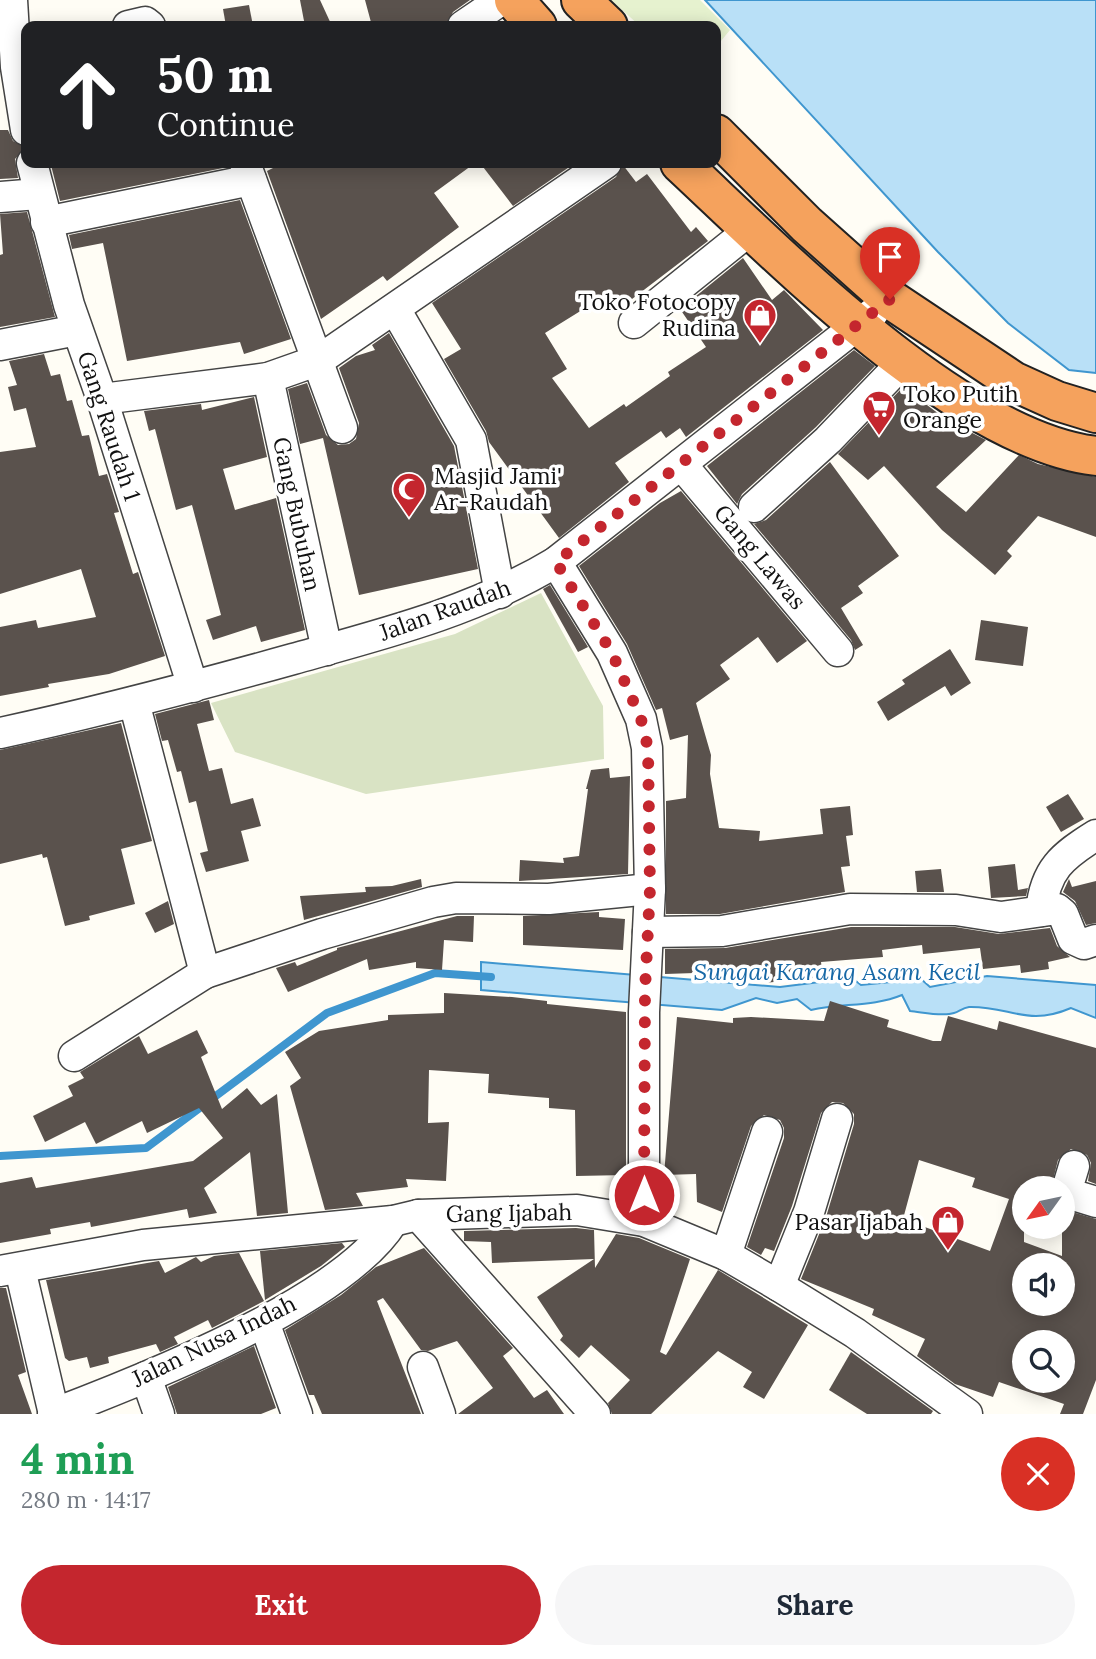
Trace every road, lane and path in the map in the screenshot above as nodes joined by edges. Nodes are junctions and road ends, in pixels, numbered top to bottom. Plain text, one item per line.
1 (12, 0) edge
2 (501, 0) edge
3 (514, 0) edge
4 (581, 0) edge
5 (470, 21) edge
6 (533, 21) edge
7 (603, 21) edge
8 (20, 38) edge
9 (17, 125) edge
10 (721, 139) edge
11 (33, 168) edge
12 (599, 168) edge
13 (685, 168) edge
14 (248, 171) edge
15 (0, 197) edge
16 (42, 208) junction
17 (751, 229) junction
18 (890, 299) junction
19 (396, 309) junction
20 (634, 323) dead end
21 (860, 324) junction
22 (77, 330) junction
23 (0, 345) edge
24 (319, 360) junction
25 (905, 361) junction
26 (268, 378) junction
27 (102, 399) junction
28 (1096, 413) edge
29 (342, 428) dead end
30 (1096, 456) edge
31 (681, 464) junction
32 (754, 507) dead end
33 (556, 562) junction
34 (500, 593) junction
35 (327, 650) junction
36 (838, 651) dead end
37 (192, 687) junction
38 (134, 702) junction
39 (0, 733) edge
40 (1096, 835) edge
41 (650, 889) junction
42 (1041, 911) junction
43 (649, 932) junction
44 (1096, 940) edge
45 (205, 973) junction
46 (74, 1056) dead end
47 (836, 1119) dead end
48 (767, 1132) dead end
49 (1074, 1166) dead end
50 (1096, 1202) edge
51 (405, 1218) junction
52 (644, 1221) junction
53 (726, 1255) junction
54 (10, 1270) edge
55 (779, 1286) junction
56 (264, 1322) junction
57 (423, 1367) dead end
58 (146, 1377) junction
59 (53, 1414) edge
60 (159, 1414) edge
61 (297, 1414) edge
62 (440, 1414) edge
63 (595, 1414) edge
64 (967, 1414) edge

1 - 8 street
2 - 5 street
3 - 6 highway
4 - 7 highway
8 - 9 street
10 - 18 highway
11 - 16 street, Gang Raudah 1
12 - 19 street
13 - 17 highway
14 - 16 street
14 - 24 street
15 - 16 street
16 - 22 street, Gang Raudah 1
17 - 20 street
17 - 21 highway
18 - 21 street, Jalan Raudah
18 - 28 highway
19 - 24 street
19 - 34 street
21 - 25 highway
21 - 31 street, Jalan Raudah
22 - 23 street
22 - 27 street, Gang Raudah 1
24 - 26 street
24 - 29 street
25 - 30 highway
25 - 32 street
26 - 27 street
26 - 35 street, Gang Bubuhan
27 - 37 street, Gang Raudah 1
31 - 33 street, Jalan Raudah
31 - 36 street, Gang Lawas
33 - 34 street, Jalan Raudah
33 - 41 street
34 - 35 street, Jalan Raudah
35 - 37 street, Jalan Raudah
37 - 38 street, Jalan Raudah
38 - 39 street, Jalan Raudah
38 - 45 street
40 - 42 street
41 - 43 street
41 - 45 street
42 - 43 street
42 - 44 street
43 - 52 street
45 - 46 street
47 - 55 street
48 - 53 street
49 - 50 street
51 - 52 street, Gang Ijabah
51 - 54 street, Gang Ijabah
51 - 56 street, Jalan Nusa Indah
51 - 63 street
52 - 53 street, Gang Ijabah
53 - 55 street, Gang Ijabah
54 - 59 street
55 - 64 street, Gang Ijabah
56 - 58 street, Jalan Nusa Indah
56 - 61 street
57 - 62 street
58 - 59 street, Jalan Nusa Indah
58 - 60 street

